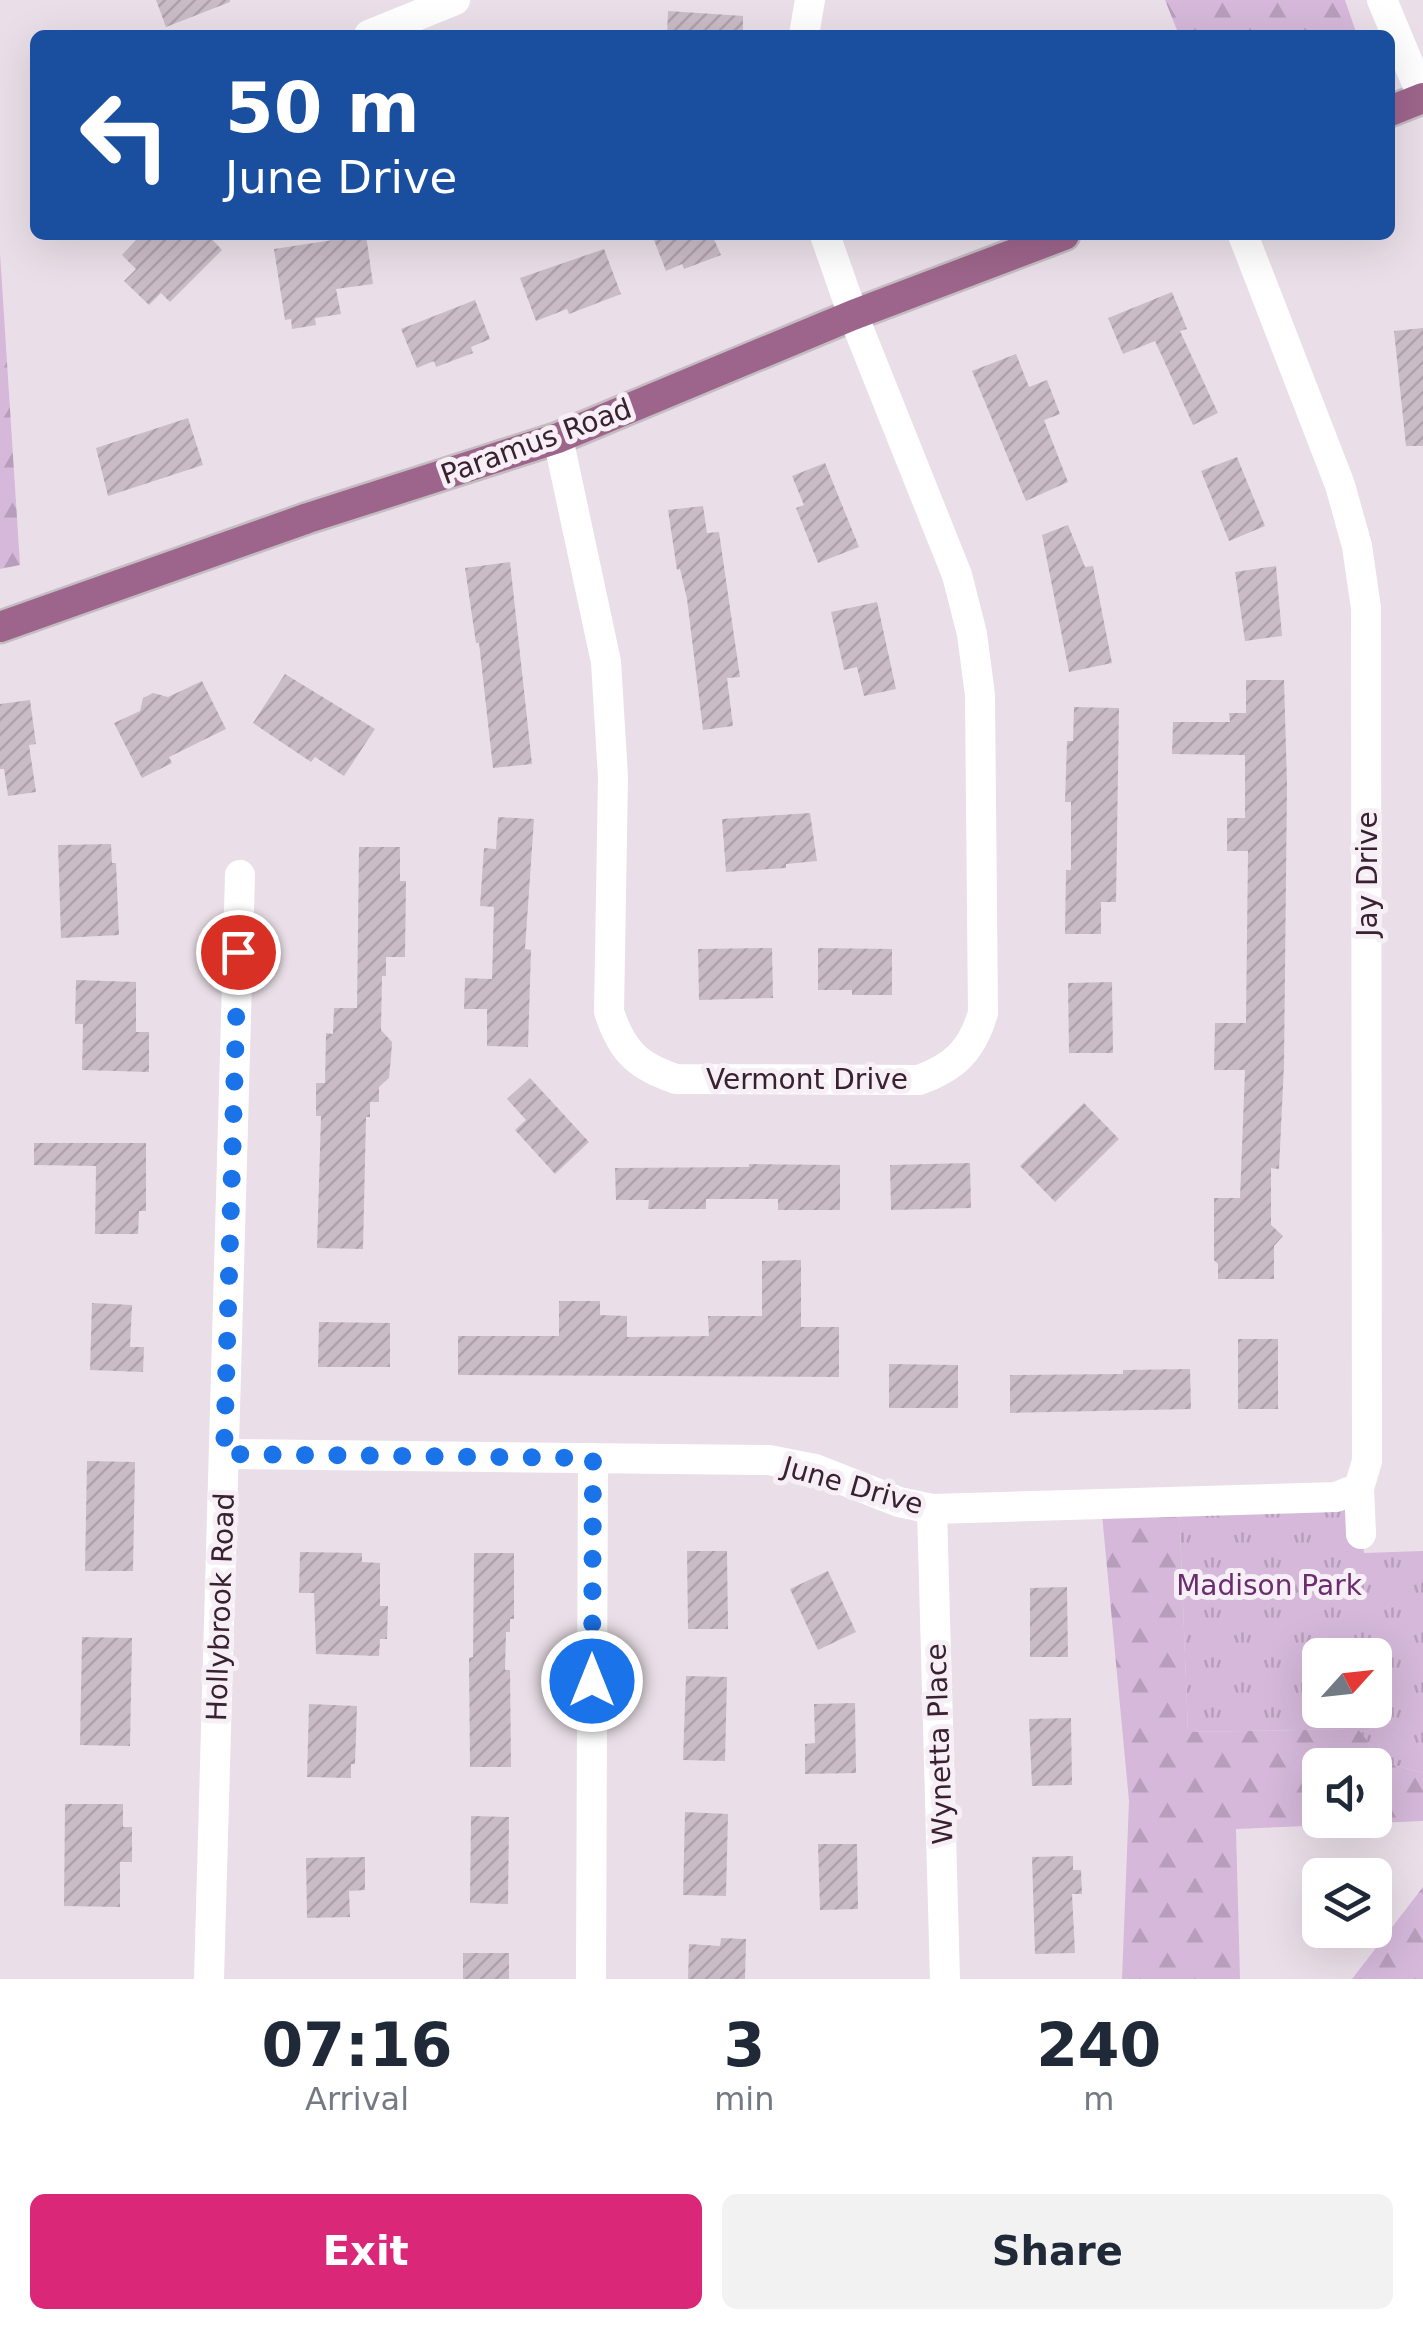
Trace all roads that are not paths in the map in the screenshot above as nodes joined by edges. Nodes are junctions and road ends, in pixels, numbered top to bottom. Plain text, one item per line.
1 (455, 0) edge
2 (810, 0) edge
3 (1382, 0) edge
4 (381, 30) edge
5 (805, 30) edge
6 (1395, 30) edge
7 (1395, 31) edge
8 (1423, 98) edge
9 (1395, 109) edge
10 (827, 240) edge
11 (1051, 240) edge
12 (1245, 240) edge
13 (853, 315) junction
14 (558, 438) junction
15 (0, 628) edge
16 (240, 875) dead end
17 (224, 1454) junction
18 (593, 1458) junction
19 (1359, 1488) junction
20 (932, 1510) junction
21 (1361, 1534) dead end
22 (209, 1979) edge
23 (591, 1979) edge
24 (945, 1979) edge

1 - 4 street
2 - 5 street
3 - 6 street
7 - 8 street
8 - 9 main road
10 - 13 street, Vermont Drive
11 - 13 main road, Paramus Road
12 - 19 street, Jay Drive
13 - 14 main road, Paramus Road
13 - 14 street, Vermont Drive
14 - 15 main road, Paramus Road
16 - 17 street, Hollybrook Road
17 - 18 street, June Drive
17 - 22 street, Hollybrook Road
18 - 20 street, June Drive
18 - 23 street
19 - 20 street, June Drive
19 - 21 street, Jay Drive
20 - 24 street, Wynetta Place

